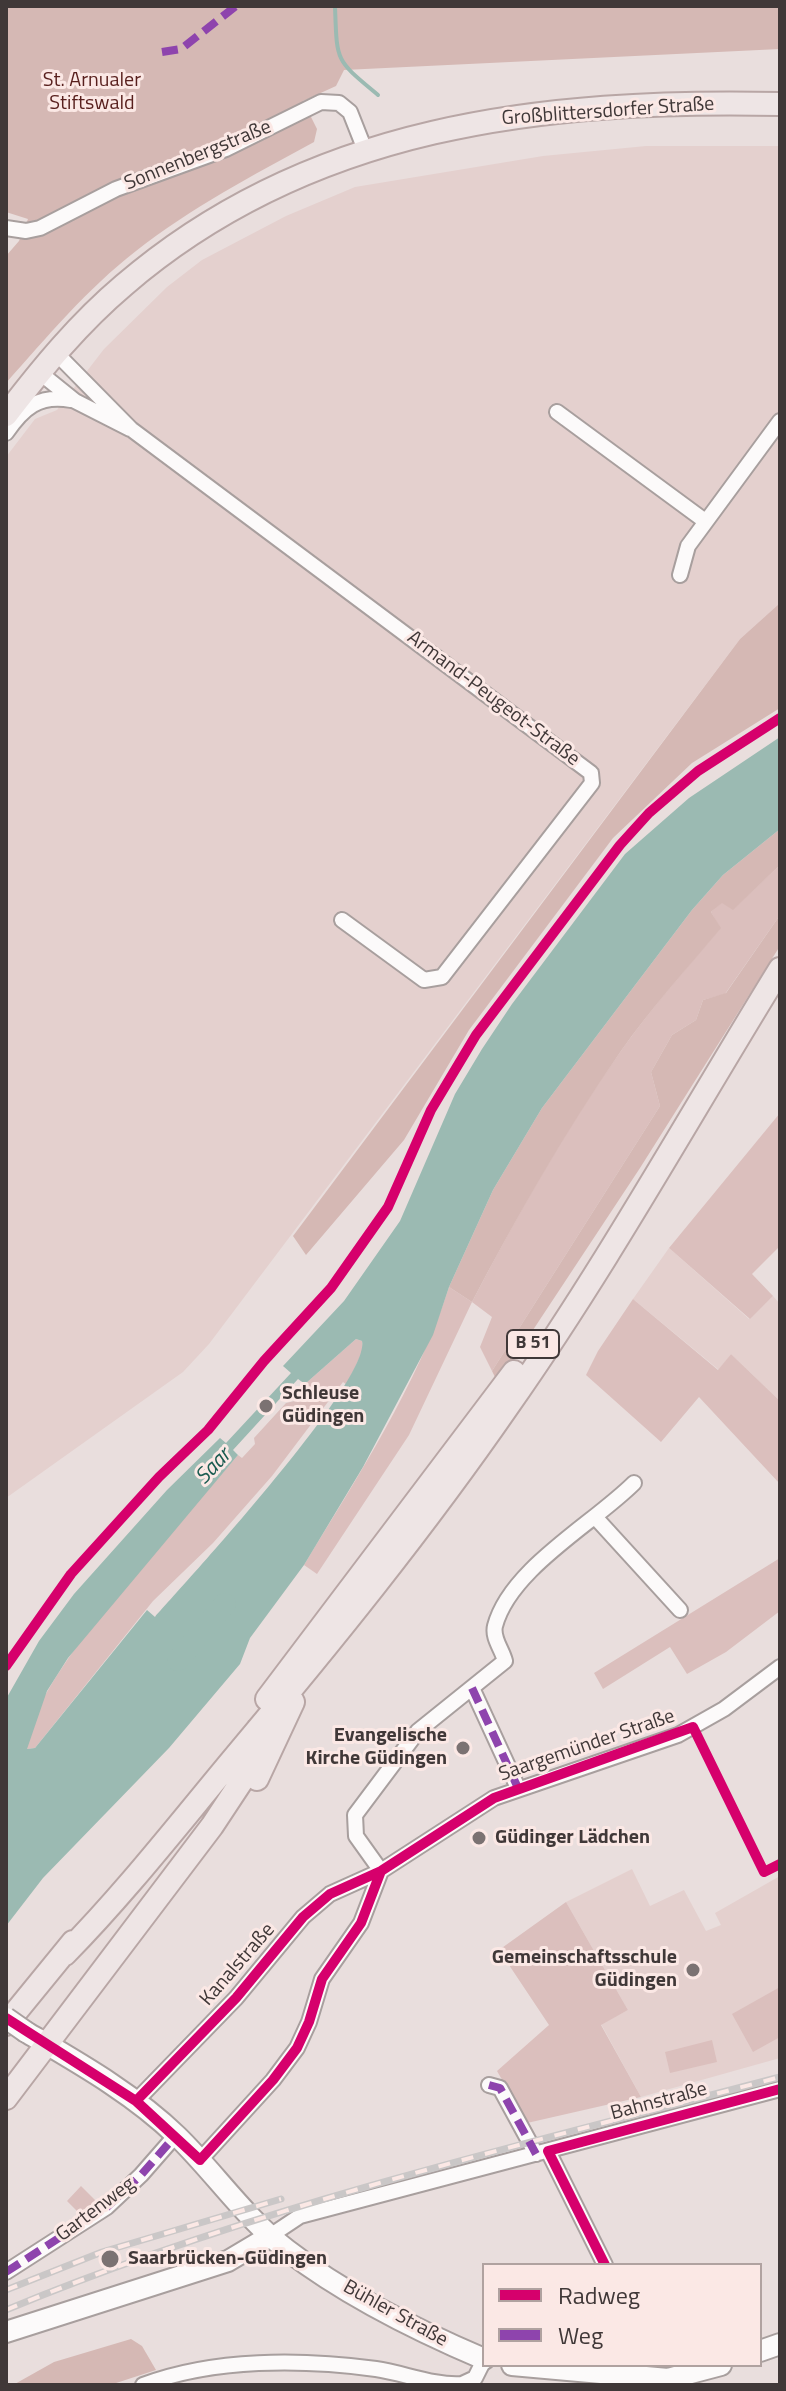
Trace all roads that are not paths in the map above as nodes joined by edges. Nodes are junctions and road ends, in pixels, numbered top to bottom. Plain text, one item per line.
1 (780, 104) edge
2 (365, 150) junction
3 (6, 228) edge
4 (56, 353) junction
5 (39, 372) junction
6 (75, 401) junction
7 (557, 412) dead end
8 (6, 415) edge
9 (780, 421) edge
10 (131, 429) junction
11 (6, 433) edge
12 (705, 521) junction
13 (680, 575) dead end
14 (342, 920) dead end
15 (780, 969) edge
16 (680, 1132) junction
17 (634, 1483) dead end
18 (596, 1518) junction
19 (680, 1610) dead end
20 (314, 1666) junction
21 (780, 1667) edge
22 (281, 1682) junction
23 (472, 1688) junction
24 (258, 1730) junction
25 (518, 1788) junction
26 (212, 1826) junction
27 (381, 1871) junction
28 (65, 1954) junction
29 (13, 2025) edge
30 (48, 2046) junction
31 (489, 2085) dead end
32 (780, 2089) edge
33 (6, 2098) edge
34 (136, 2101) junction
35 (176, 2135) junction
36 (542, 2152) junction
37 (200, 2160) junction
38 (270, 2236) junction
39 (604, 2263) edge
40 (6, 2272) edge
41 (6, 2332) edge
42 (482, 2358) edge
43 (482, 2363) edge
44 (533, 2367) edge
45 (717, 2367) edge
46 (168, 2381) edge
47 (688, 2381) edge
48 (143, 2385) edge

1 - 2 main road, Großblittersdorfer Straße
2 - 3 street, Sonnenbergstraße
2 - 4 main road, Großblittersdorfer Straße
4 - 5 main road, Großblittersdorfer Straße
4 - 10 street, Armand-Peugeot-Straße
5 - 6 street, Armand-Peugeot-Straße
5 - 8 main road, Großblittersdorfer Straße
6 - 10 street, Armand-Peugeot-Straße
6 - 11 street, Armand-Peugeot-Straße
7 - 12 street
9 - 12 street
10 - 14 street, Armand-Peugeot-Straße
12 - 13 street
15 - 16 main road, B 51
16 - 20 main road, B 51
16 - 22 main road, B 51
17 - 18 street
18 - 19 street
18 - 23 street
20 - 24 main road, B 51
20 - 26 main road
21 - 25 street, Saargemünder Straße
22 - 24 main road
22 - 28 main road, B 51
23 - 25 street
23 - 27 street
24 - 26 main road
24 - 28 main road, B 51
25 - 27 street, Saargemünder Straße
26 - 30 main road
27 - 34 street, Kanalstraße
27 - 37 street
28 - 29 main road, B 51
29 - 30 main road, Bühler Straße
30 - 33 main road
30 - 34 main road, Bühler Straße
31 - 36 street
32 - 36 street, Bahnstraße
34 - 35 main road, Bühler Straße
35 - 37 main road, Bühler Straße
35 - 40 street, Gartenweg
36 - 38 street, Bahnstraße
36 - 39 street
37 - 38 main road, Bühler Straße
38 - 41 main road
38 - 42 main road, Bühler Straße
43 - 46 street
44 - 47 main road
45 - 47 main road
46 - 48 street

